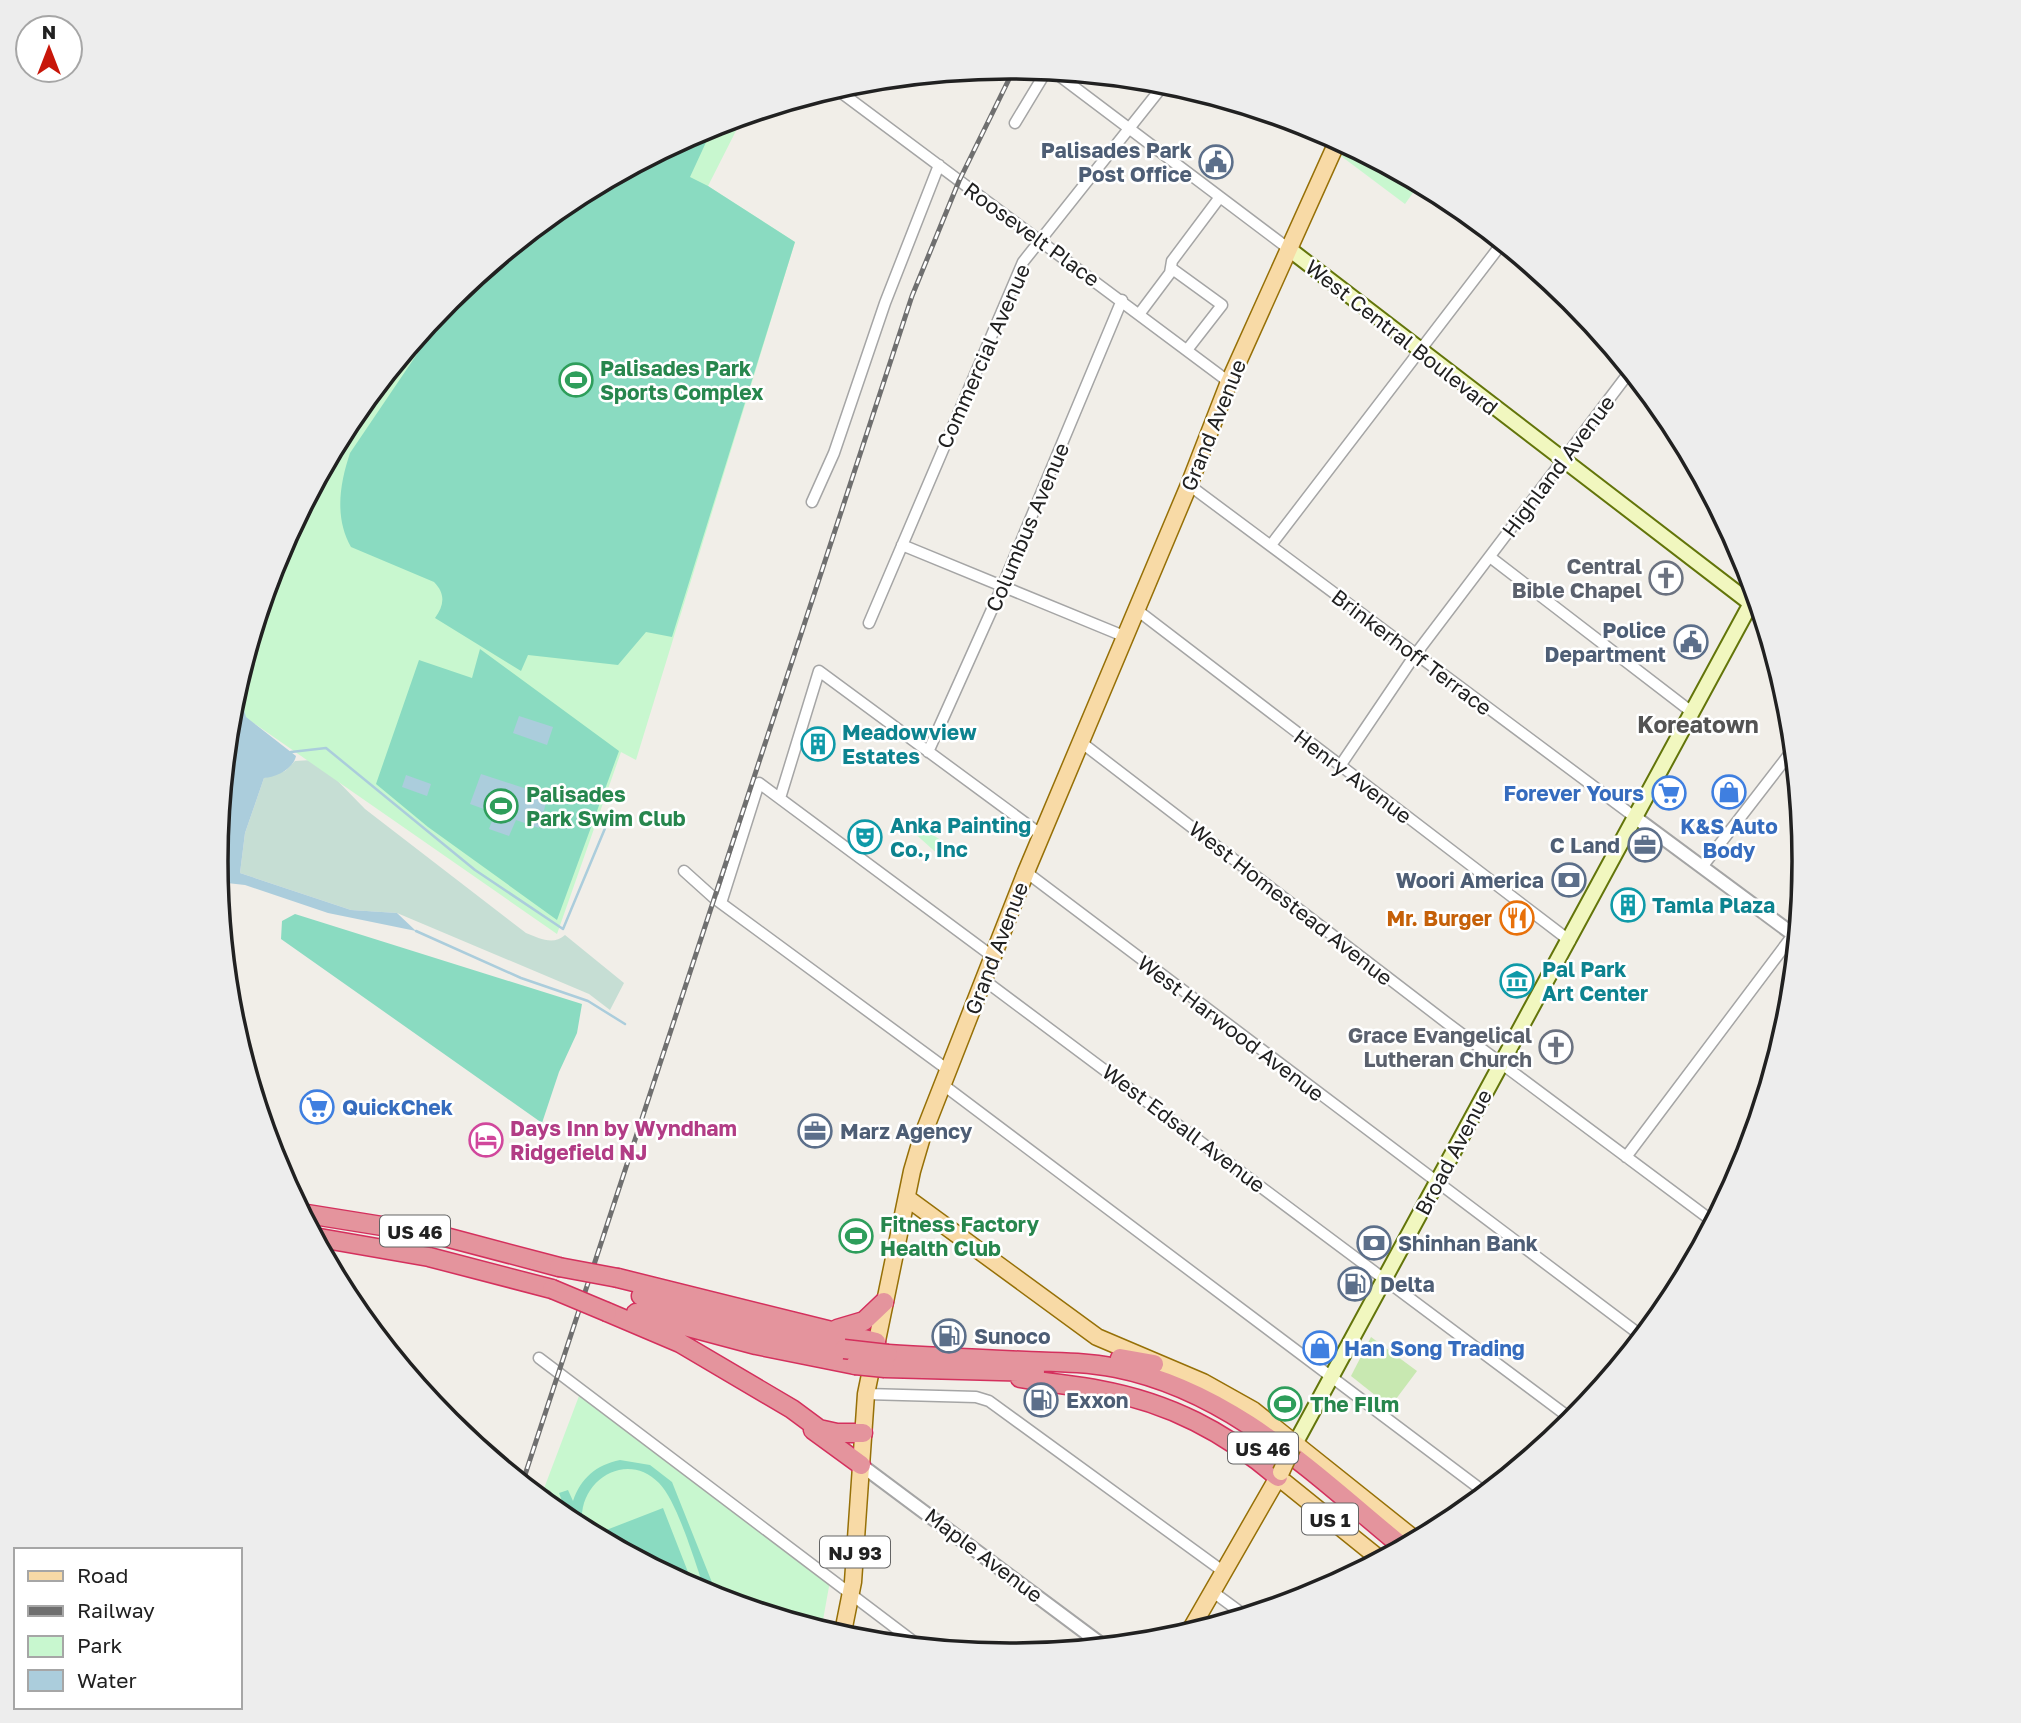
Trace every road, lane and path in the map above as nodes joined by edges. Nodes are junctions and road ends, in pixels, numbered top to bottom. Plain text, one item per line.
1 (1040, 80) edge
2 (1064, 80) edge
3 (1157, 93) edge
4 (847, 97) edge
5 (1015, 123) dead end
6 (1129, 128) junction
7 (1334, 149) edge
8 (939, 165) junction
9 (1220, 197) junction
10 (1039, 239) junction
11 (1289, 249) junction
12 (1497, 249) edge
13 (1171, 268) junction
14 (1122, 300) junction
15 (1140, 313) junction
16 (1187, 350) junction
17 (1420, 352) junction
18 (1625, 378) edge
19 (1228, 382) junction
20 (1563, 460) junction
21 (1189, 485) junction
22 (812, 502) dead end
23 (902, 545) junction
24 (1271, 545) junction
25 (1490, 557) junction
26 (1002, 587) junction
27 (1747, 596) edge
28 (1137, 610) junction
29 (1752, 610) edge
30 (869, 623) dead end
31 (1126, 637) junction
32 (1415, 655) junction
33 (1693, 713) junction
34 (1083, 743) junction
35 (928, 752) junction
36 (1787, 757) edge
37 (1340, 766) junction
38 (780, 798) junction
39 (1636, 818) junction
40 (1043, 836) junction
41 (1702, 867) junction
42 (684, 871) dead end
43 (1026, 872) junction
44 (721, 903) junction
45 (1790, 928) edge
46 (1570, 941) junction
47 (1789, 943) edge
48 (992, 956) junction
49 (984, 980) junction
50 (1502, 1061) junction
51 (945, 1077) junction
52 (1626, 1157) junction
53 (1438, 1181) junction
54 (907, 1198) junction
55 (312, 1215) edge
56 (1708, 1218) edge
57 (325, 1239) edge
58 (1384, 1278) junction
59 (613, 1296) junction
60 (884, 1302) junction
61 (830, 1329) junction
62 (1636, 1332) edge
63 (883, 1355) junction
64 (974, 1357) junction
65 (539, 1358) dead end
66 (1154, 1364) junction
67 (986, 1371) junction
68 (1332, 1376) junction
69 (766, 1393) junction
70 (866, 1394) junction
71 (1565, 1414) edge
72 (863, 1433) junction
73 (1294, 1445) junction
74 (861, 1465) junction
75 (1280, 1475) junction
76 (1479, 1488) edge
77 (1409, 1535) edge
78 (1397, 1542) edge
79 (1386, 1548) edge
80 (1374, 1554) edge
81 (1224, 1572) junction
82 (1213, 1592) junction
83 (852, 1595) junction
84 (1238, 1610) edge
85 (1195, 1622) edge
86 (845, 1626) edge
87 (909, 1638) edge
88 (1095, 1640) edge

1 - 5 street
2 - 6 street, West Central Boulevard
3 - 6 street, Commercial Avenue
4 - 8 street, Roosevelt Place
6 - 9 street, West Central Boulevard
6 - 10 street, Commercial Avenue
7 - 11 main road, Grand Avenue / NJ 93
8 - 10 street, Roosevelt Place
8 - 22 street
9 - 11 street, West Central Boulevard
9 - 13 street
10 - 14 street, Roosevelt Place
10 - 23 street, Commercial Avenue
11 - 17 main road, West Central Boulevard
11 - 19 main road, Grand Avenue / NJ 93
12 - 17 street
13 - 15 street
13 - 16 street
14 - 15 street, Roosevelt Place
14 - 26 street, Columbus Avenue
15 - 16 street, Roosevelt Place
16 - 19 street, Roosevelt Place
17 - 20 main road, West Central Boulevard
17 - 24 street
18 - 20 street, Highland Avenue
19 - 21 main road, Grand Avenue / NJ 93
20 - 25 street, Highland Avenue
20 - 27 main road, West Central Boulevard
21 - 24 street, Brinkerhoff Terrace
21 - 28 main road, Grand Avenue / NJ 93
23 - 26 street
23 - 30 street, Commercial Avenue
24 - 32 street, Brinkerhoff Terrace
25 - 32 street, Highland Avenue
25 - 33 street
26 - 31 street
26 - 35 street, Columbus Avenue
28 - 31 main road, Grand Avenue / NJ 93
28 - 37 street, Henry Avenue
29 - 33 main road, Broad Avenue
31 - 34 main road, Grand Avenue / NJ 93
32 - 37 street, Highland Avenue
32 - 39 street, Brinkerhoff Terrace
33 - 39 main road, Broad Avenue
34 - 40 main road, Grand Avenue / NJ 93
34 - 50 street, West Homestead Avenue
35 - 38 street
35 - 40 street
36 - 41 street
37 - 46 street, Henry Avenue
38 - 44 street
38 - 48 street
39 - 41 street
39 - 46 main road, Broad Avenue
40 - 43 main road, Grand Avenue / NJ 93
41 - 45 street
42 - 44 street
43 - 48 main road, Grand Avenue / NJ 93
43 - 53 street, West Harwood Avenue
44 - 51 street
46 - 50 main road, Broad Avenue
47 - 52 street
48 - 49 main road, Grand Avenue / NJ 93
49 - 51 main road, Grand Avenue / NJ 93
49 - 58 street, West Edsall Avenue
50 - 52 street, West Homestead Avenue
50 - 53 main road, Broad Avenue
51 - 54 main road, Grand Avenue / NJ 93
51 - 68 street
52 - 56 street, West Homestead Avenue
53 - 58 main road, Broad Avenue
53 - 62 street, West Harwood Avenue
54 - 60 main road, Grand Avenue / NJ 93
54 - 66 main road
55 - 59 highway, US 46, bridge
57 - 59 highway, US 46, bridge
58 - 68 main road, Broad Avenue
58 - 71 street, West Edsall Avenue
59 - 61 highway
59 - 63 highway, US 46, bridge
59 - 63 highway, US 46, bridge
59 - 69 highway
60 - 61 highway
60 - 63 main road, Grand Avenue / NJ 93
61 - 63 highway
63 - 64 highway, US 46
63 - 67 highway, US 46
63 - 70 main road, Grand Avenue / NJ 93
64 - 66 highway
64 - 78 highway, US 46
65 - 83 street
66 - 73 main road
67 - 75 highway
67 - 79 highway, US 46
68 - 73 main road, Broad Avenue
68 - 76 street
69 - 72 highway
69 - 74 highway
70 - 72 main road, Grand Avenue / NJ 93
70 - 81 street
72 - 74 main road, Grand Avenue / NJ 93
73 - 75 main road, Broad Avenue, bridge
73 - 77 main road, US 1
74 - 83 main road, Grand Avenue / NJ 93
74 - 88 street, Maple Avenue
75 - 80 main road, US 1
75 - 81 main road, Broad Avenue
81 - 82 main road, Broad Avenue
82 - 84 street
82 - 85 main road, Broad Avenue
83 - 86 main road, Grand Avenue / NJ 93
83 - 87 street

